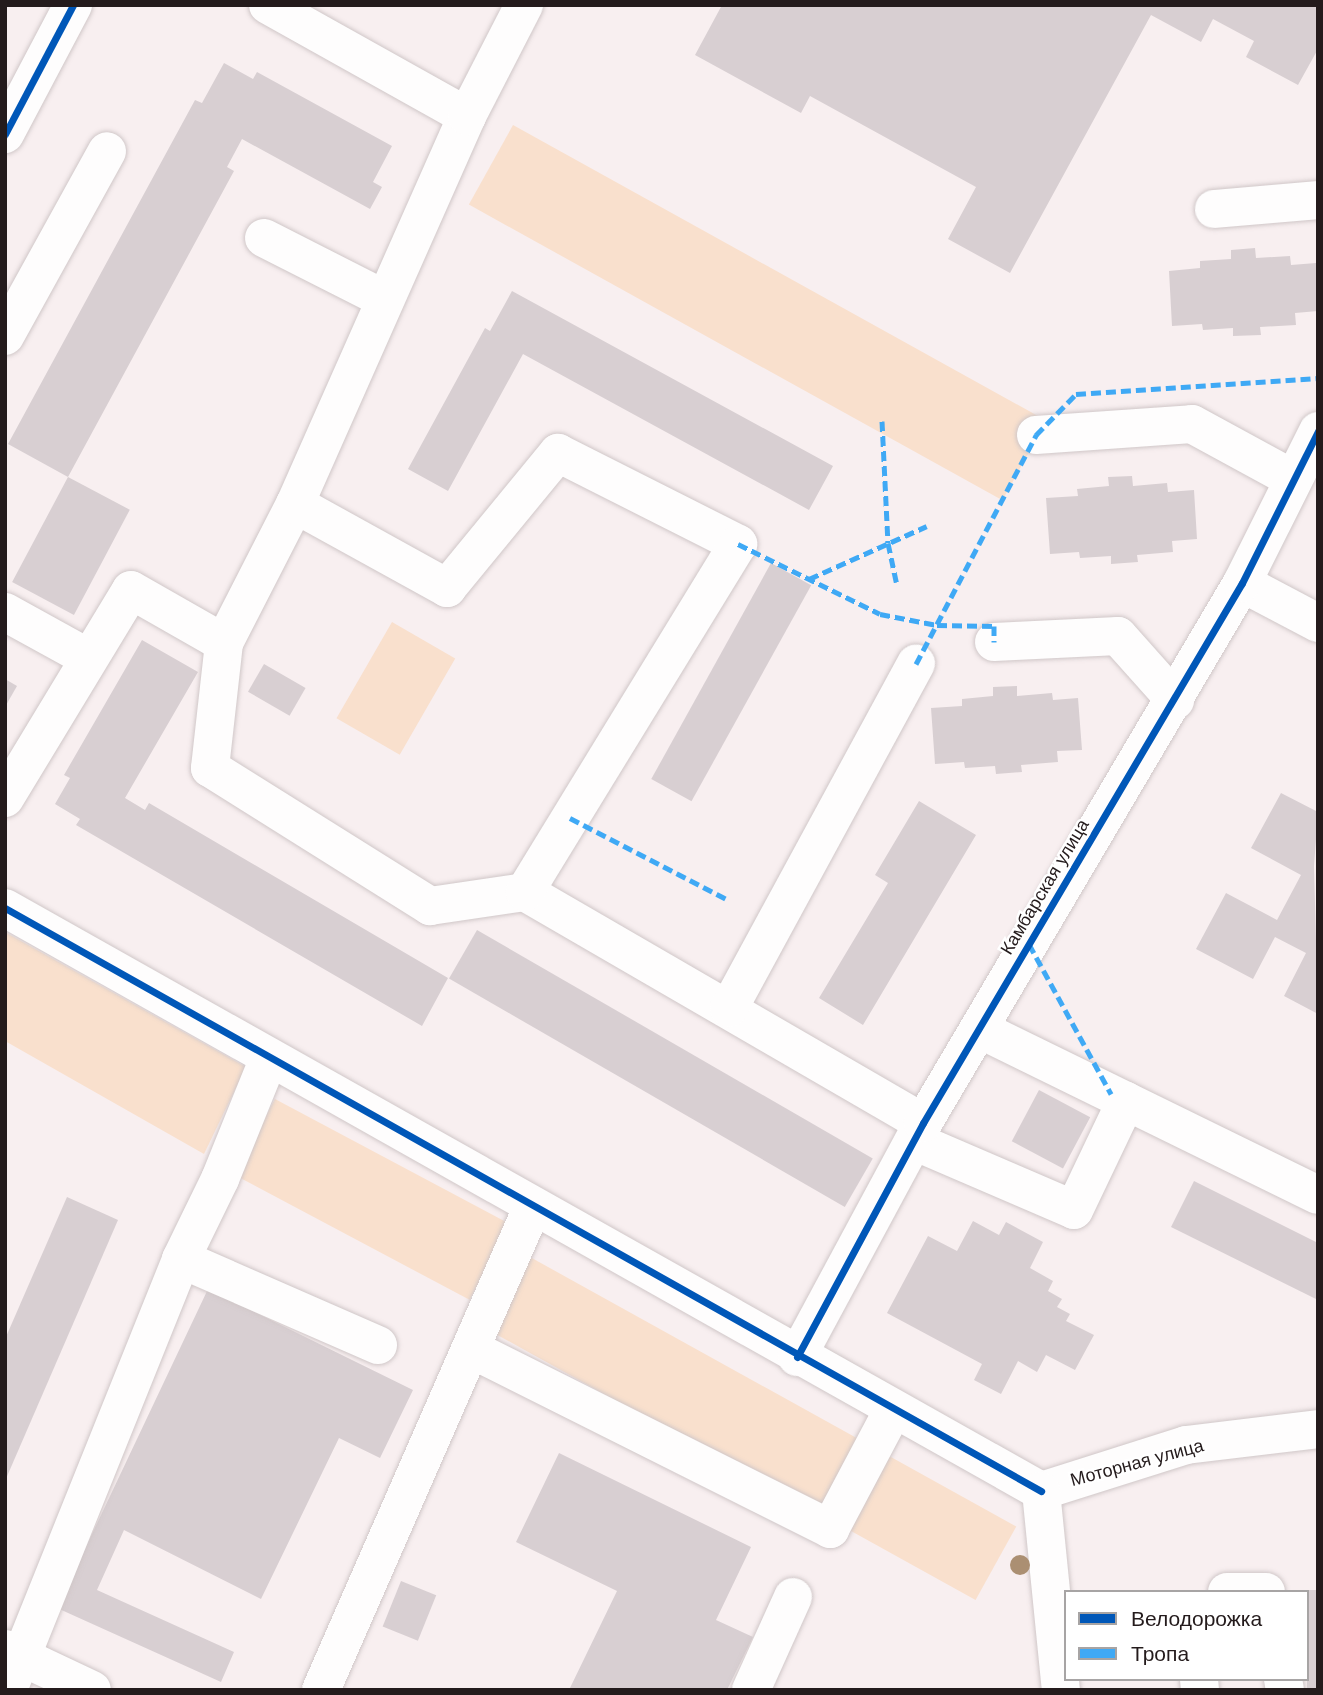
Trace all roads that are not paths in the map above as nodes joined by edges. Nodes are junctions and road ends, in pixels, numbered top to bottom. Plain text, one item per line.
1 (73, 5) edge
2 (268, 5) edge
3 (524, 5) edge
4 (467, 116) junction
5 (5, 134) edge
6 (107, 151) dead end
7 (1318, 200) edge
8 (1214, 209) dead end
9 (264, 239) dead end
10 (384, 299) junction
11 (5, 337) edge
12 (1318, 431) edge
13 (1036, 435) dead end
14 (1293, 479) junction
15 (295, 504) junction
16 (1242, 583) junction
17 (5, 612) edge
18 (1318, 623) edge
19 (994, 642) dead end
20 (224, 643) junction
21 (87, 657) junction
22 (916, 664) dead end
23 (1175, 700) junction
24 (5, 798) edge
25 (525, 892) junction
26 (5, 908) edge
27 (729, 1008) junction
28 (979, 1029) junction
29 (269, 1058) junction
30 (1126, 1101) junction
31 (919, 1132) junction
32 (1318, 1195) edge
33 (532, 1208) junction
34 (181, 1259) junction
35 (378, 1345) dead end
36 (471, 1349) junction
37 (797, 1357) junction
38 (893, 1410) junction
39 (1318, 1429) edge
40 (1041, 1490) junction
41 (793, 1597) dead end
42 (12, 1665) edge
43 (92, 1690) edge
44 (321, 1690) edge
45 (751, 1690) edge
46 (1061, 1690) edge

1 - 5 street
2 - 4 street
3 - 4 street
4 - 10 street
6 - 11 street
7 - 8 street
9 - 10 street
10 - 15 street
12 - 14 street, Камбарская улица
13 - 14 street
14 - 16 street, Камбарская улица
15 - 20 street
15 - 25 street
16 - 18 street
16 - 23 street, Камбарская улица
17 - 21 street
19 - 23 street
20 - 21 street
20 - 25 street
21 - 24 street
22 - 27 street
23 - 28 street, Камбарская улица
25 - 27 street
26 - 29 street
27 - 31 street
28 - 30 street
28 - 31 street, Камбарская улица
29 - 33 street
29 - 34 street
30 - 31 street
30 - 32 street
31 - 37 street, Камбарская улица
33 - 36 street
33 - 37 street
34 - 35 street
34 - 42 street
36 - 38 street
36 - 44 street
37 - 38 street
38 - 40 street
39 - 40 street, Моторная улица
40 - 46 street
41 - 45 street
42 - 43 street

